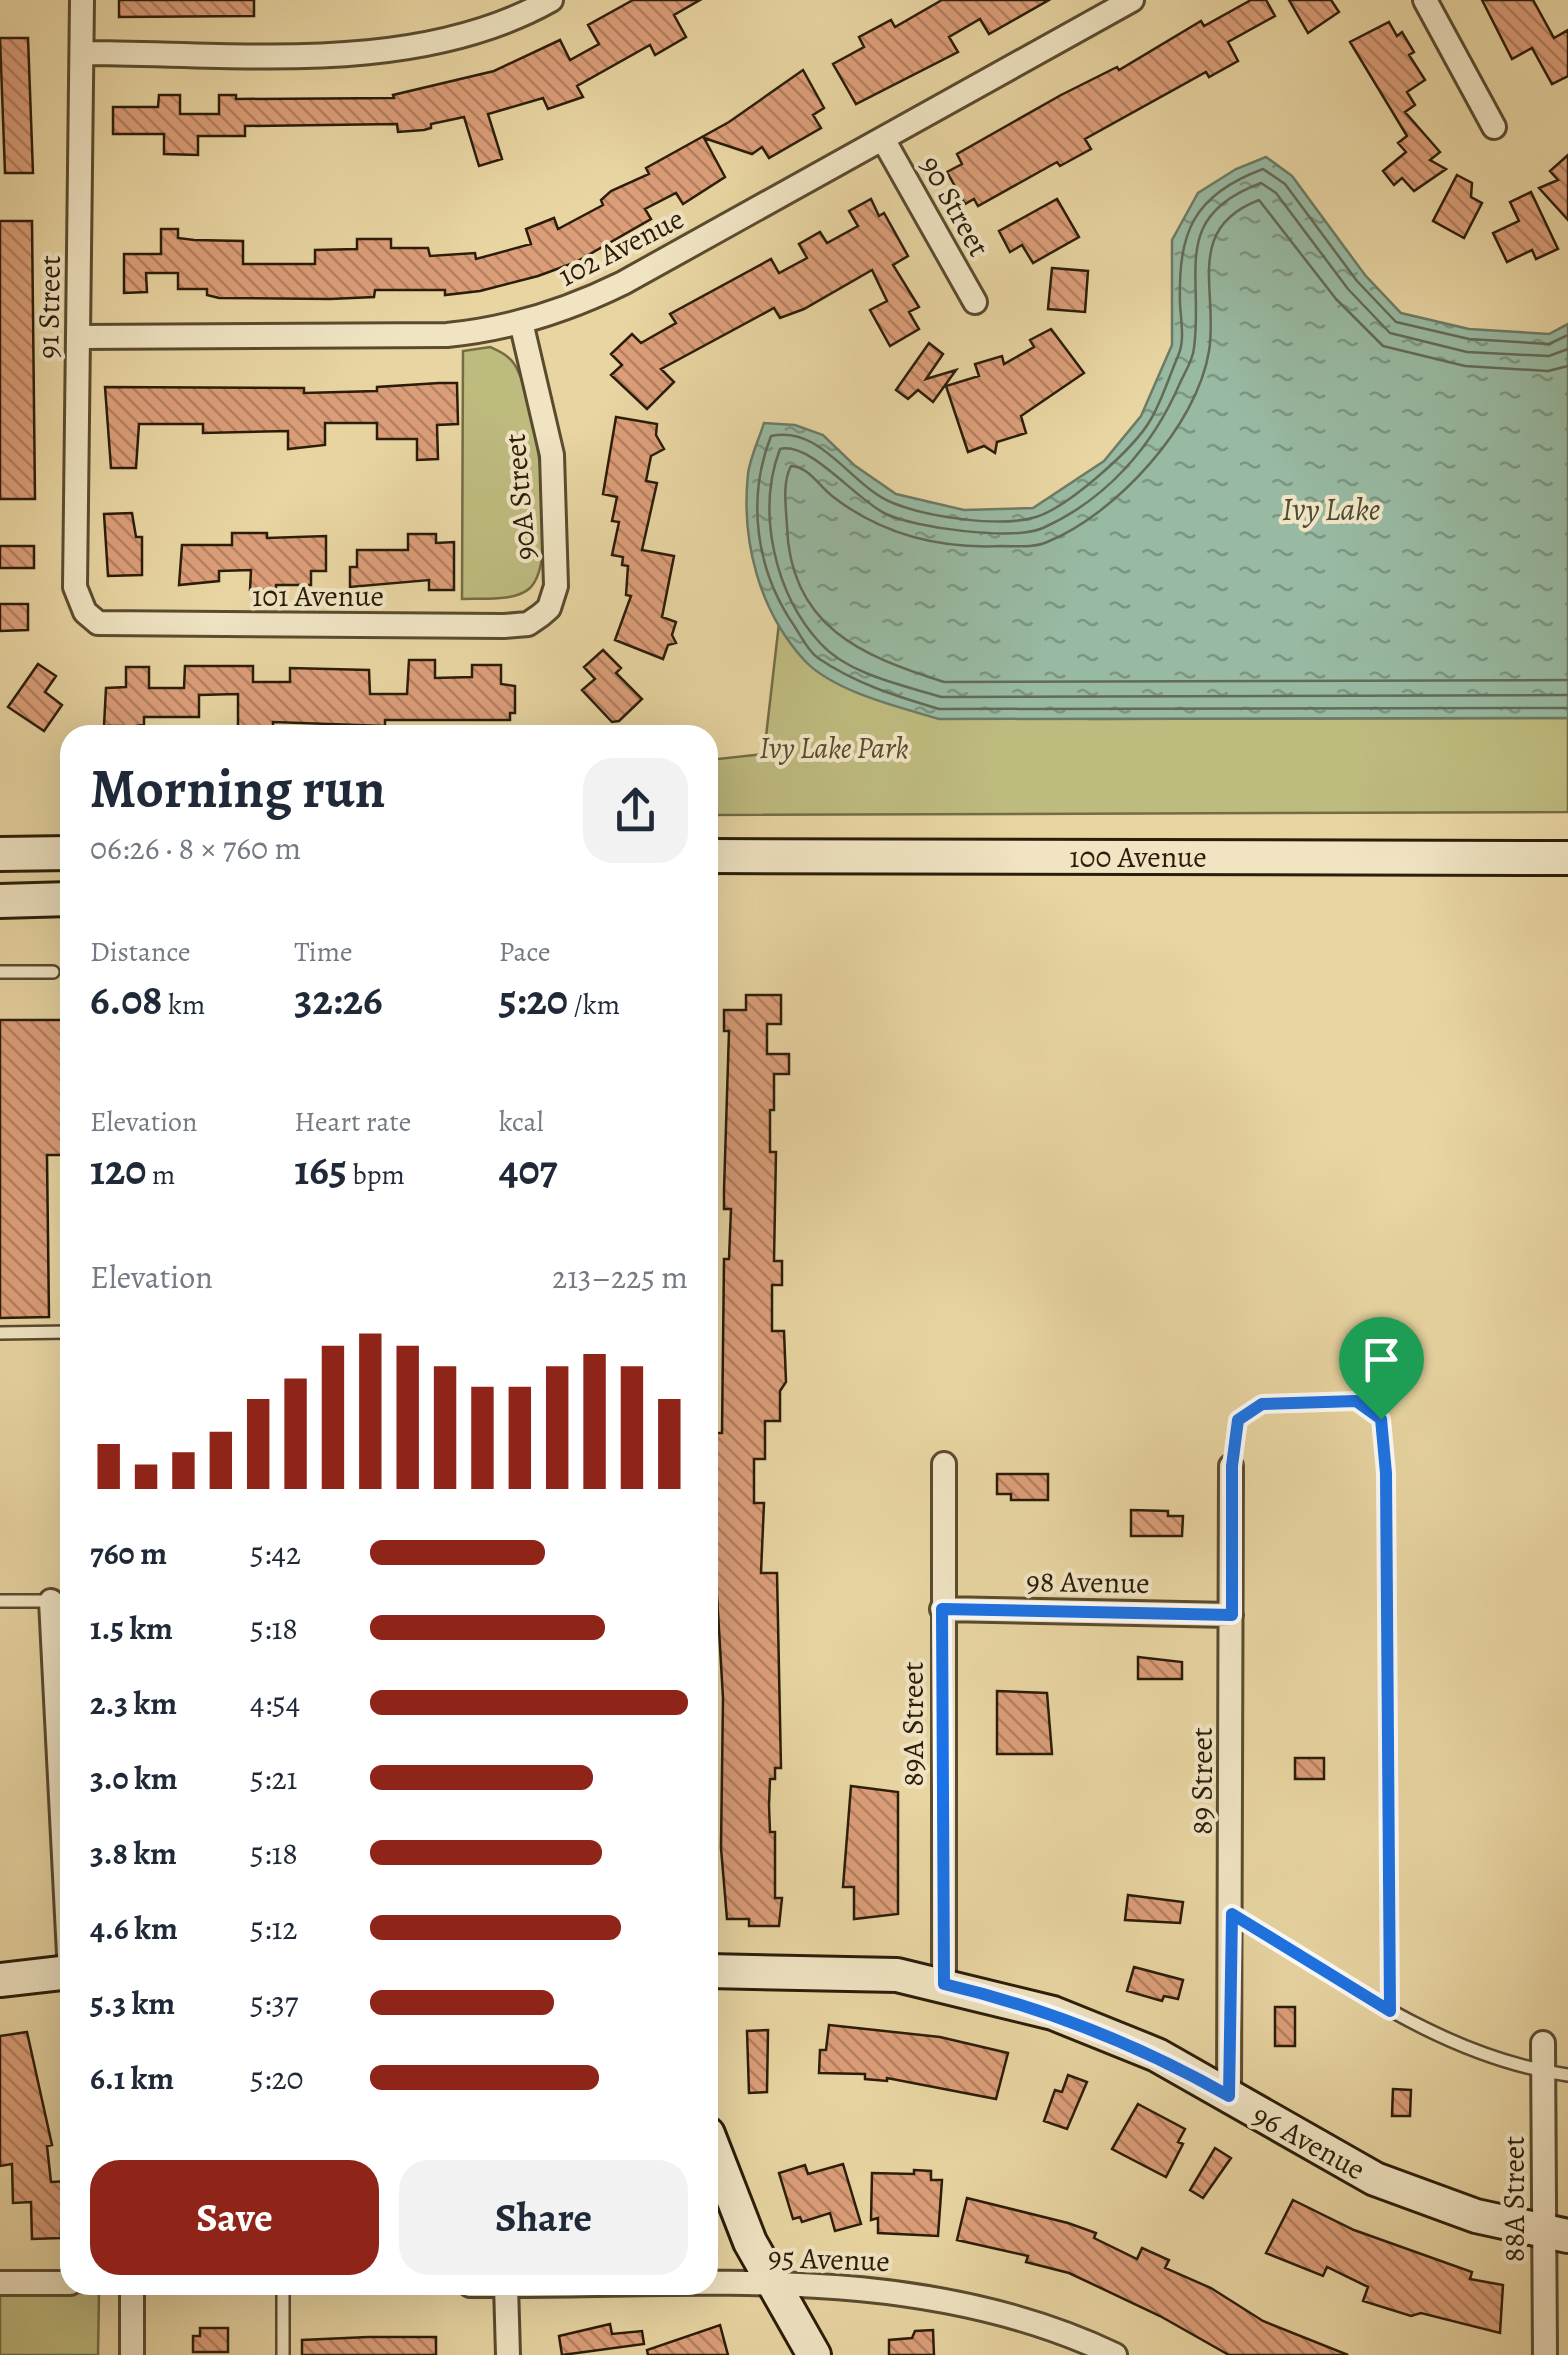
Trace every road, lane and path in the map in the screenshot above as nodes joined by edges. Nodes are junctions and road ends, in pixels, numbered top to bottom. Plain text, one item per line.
1 (82, 0) edge
2 (552, 0) edge
3 (1132, 0) edge
4 (1425, 0) edge
5 (82, 54) junction
6 (1494, 127) dead end
7 (884, 139) junction
8 (975, 302) dead end
9 (521, 322) junction
10 (78, 337) junction
11 (549, 608) joint
12 (85, 612) joint
13 (60, 853) edge
14 (0, 854) edge
15 (718, 856) edge
16 (1568, 858) edge
17 (0, 901) edge
18 (60, 901) edge
19 (0, 972) edge
20 (53, 972) dead end
21 (60, 1332) edge
22 (0, 1333) edge
23 (944, 1464) dead end
24 (1232, 1466) joint
25 (0, 1601) edge
26 (60, 1601) edge
27 (942, 1609) junction
28 (1232, 1615) junction
29 (1232, 1914) junction
30 (718, 1972) edge
31 (60, 1974) edge
32 (0, 1980) edge
33 (944, 1984) junction
34 (1390, 2011) junction
35 (1543, 2043) dead end
36 (1543, 2072) junction
37 (1568, 2075) edge
38 (1229, 2096) junction
39 (718, 2161) edge
40 (1556, 2234) edge
41 (0, 2283) edge
42 (60, 2283) edge
43 (718, 2286) edge
44 (774, 2286) junction
45 (132, 2295) edge
46 (283, 2295) edge
47 (506, 2295) edge
48 (132, 2355) edge
49 (282, 2355) edge
50 (508, 2355) edge
51 (814, 2355) edge
52 (1115, 2355) edge
53 (1544, 2355) edge

1 - 5 street, 91 Street
2 - 5 street
3 - 7 street, 102 Avenue
4 - 6 street
5 - 10 street, 91 Street
7 - 8 street, 90 Street
7 - 9 street, 102 Avenue
9 - 10 street, 102 Avenue
9 - 11 street, 90A Street
10 - 12 street, 91 Street
11 - 12 street, 101 Avenue
13 - 14 street
15 - 16 street, 100 Avenue
17 - 18 street
19 - 20 lane
21 - 22 lane
23 - 27 street, 89A Street
24 - 28 street, 89 Street
24 - 34 lane
25 - 26 lane
27 - 28 street, 98 Avenue
27 - 33 street, 89A Street
28 - 29 street, 89 Street
29 - 34 lane
29 - 38 street, 89 Street
30 - 33 street, 96 Avenue
31 - 32 street
33 - 38 street, 96 Avenue
34 - 36 lane
35 - 36 street, 88A Street
36 - 37 lane
36 - 40 street, 88A Street
38 - 40 street, 96 Avenue
39 - 44 street
40 - 53 street, 88A Street
41 - 42 street
43 - 44 street, 95 Avenue
44 - 51 street
44 - 52 street, 95 Avenue
45 - 48 street
46 - 49 lane
47 - 50 street

